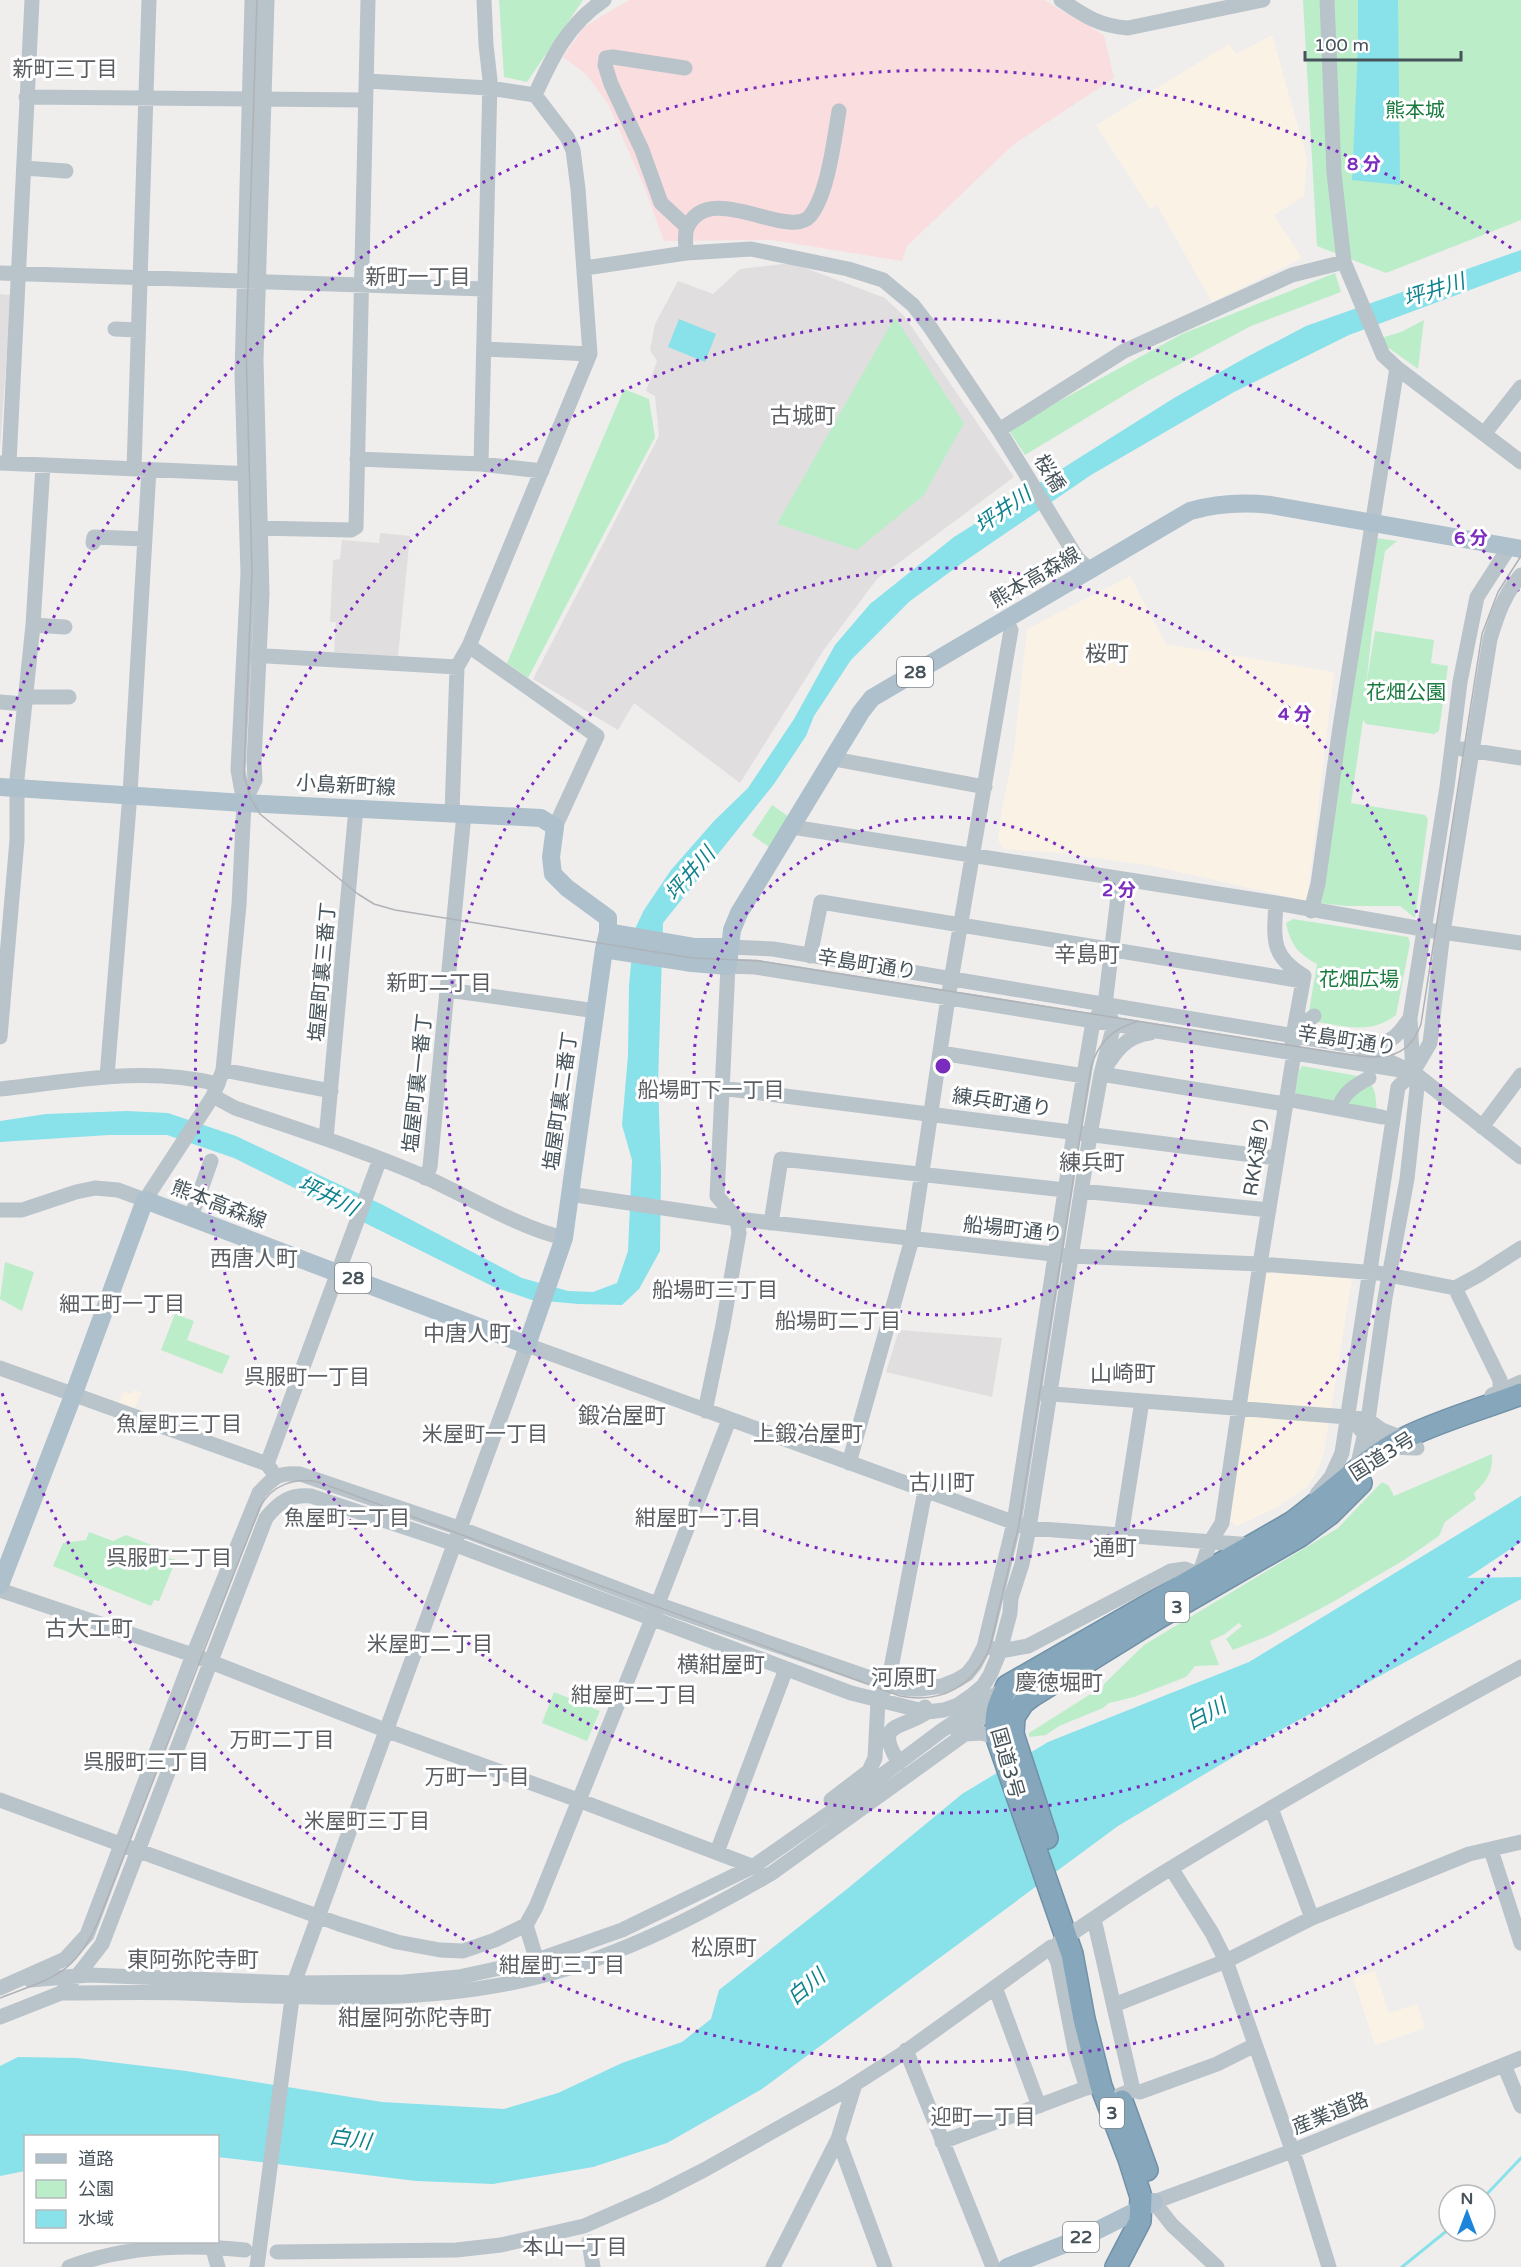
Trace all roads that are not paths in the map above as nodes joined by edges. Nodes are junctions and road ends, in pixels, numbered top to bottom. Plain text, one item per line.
1 (32, 0) edge
2 (148, 0) edge
3 (252, 0) edge
4 (267, 0) edge
5 (368, 0) edge
6 (484, 0) edge
7 (604, 0) edge
8 (1061, 0) edge
9 (1263, 0) edge
10 (1327, 0) edge
11 (686, 68) dead end
12 (367, 81) junction
13 (489, 88) junction
14 (535, 95) junction
15 (26, 97) junction
16 (257, 98) junction
17 (146, 99) junction
18 (366, 100) junction
19 (839, 111) dead end
20 (24, 168) junction
21 (66, 171) dead end
22 (687, 227) junction
23 (686, 253) junction
24 (1344, 262) junction
25 (585, 268) junction
26 (0, 273) edge
27 (18, 273) junction
28 (139, 278) junction
29 (251, 283) junction
30 (361, 284) junction
31 (485, 289) junction
32 (115, 329) dead end
33 (138, 330) junction
34 (484, 349) junction
35 (590, 354) junction
36 (1397, 368) junction
37 (1521, 387) edge
38 (999, 430) junction
39 (1484, 434) junction
40 (357, 459) junction
41 (1521, 462) edge
42 (4, 463) edge
43 (481, 464) junction
44 (43, 465) junction
45 (142, 469) junction
46 (542, 471) junction
47 (252, 474) junction
48 (1371, 524) junction
49 (254, 528) junction
50 (145, 539) junction
51 (93, 543) dead end
52 (1517, 543) edge
53 (1091, 571) junction
54 (1521, 575) edge
55 (1006, 620) junction
56 (33, 625) junction
57 (65, 627) dead end
58 (469, 646) junction
59 (252, 656) junction
60 (457, 667) junction
61 (69, 697) dead end
62 (25, 700) junction
63 (0, 702) edge
64 (1452, 748) junction
65 (1472, 751) junction
66 (834, 759) junction
67 (1521, 759) edge
68 (9, 787) edge
69 (985, 787) junction
70 (130, 794) junction
71 (244, 802) junction
72 (356, 808) junction
73 (458, 813) junction
74 (555, 827) junction
75 (792, 827) junction
76 (973, 856) junction
77 (1120, 880) junction
78 (1276, 903) junction
79 (1311, 911) junction
80 (961, 925) junction
81 (1425, 929) junction
82 (1446, 932) junction
83 (606, 940) junction
84 (1521, 943) edge
85 (1112, 949) junction
86 (729, 956) junction
87 (810, 956) junction
88 (952, 978) junction
89 (1303, 978) junction
90 (448, 990) junction
91 (948, 998) junction
92 (1106, 1005) junction
93 (596, 1011) junction
94 (1314, 1016) dead end
95 (1410, 1018) junction
96 (1296, 1019) junction
97 (1093, 1022) junction
98 (1114, 1025) junction
99 (1165, 1031) junction
100 (1293, 1035) junction
101 (0, 1036) edge
102 (1355, 1046) junction
103 (940, 1053) junction
104 (1294, 1053) junction
105 (1413, 1072) junction
106 (1101, 1074) junction
107 (107, 1076) junction
108 (1084, 1076) junction
109 (1521, 1076) edge
110 (1369, 1078) dead end
111 (218, 1083) junction
112 (721, 1088) junction
113 (0, 1089) edge
114 (331, 1091) junction
115 (1288, 1102) junction
116 (1339, 1109) junction
117 (932, 1113) junction
118 (1382, 1117) dead end
119 (1482, 1127) junction
120 (1074, 1133) junction
121 (1090, 1135) junction
122 (326, 1139) junction
123 (1521, 1157) edge
124 (1277, 1158) junction
125 (380, 1159) junction
126 (211, 1161) dead end
127 (922, 1175) junction
128 (425, 1178) junction
129 (1065, 1190) junction
130 (1081, 1191) junction
131 (569, 1194) junction
132 (145, 1200) junction
133 (0, 1210) edge
134 (1269, 1210) junction
135 (190, 1217) junction
136 (737, 1219) junction
137 (771, 1223) junction
138 (564, 1238) junction
139 (912, 1239) junction
140 (1521, 1248) edge
141 (1055, 1254) junction
142 (1071, 1256) junction
143 (1260, 1264) junction
144 (337, 1272) junction
145 (1363, 1272) junction
146 (1389, 1275) junction
147 (1455, 1288) junction
148 (527, 1345) junction
149 (0, 1368) edge
150 (1521, 1382) edge
151 (1034, 1393) junction
152 (74, 1394) junction
153 (1050, 1394) junction
154 (1511, 1398) edge
155 (1142, 1401) junction
156 (1239, 1409) junction
157 (705, 1411) junction
158 (1348, 1417) junction
159 (729, 1420) junction
160 (1366, 1427) junction
161 (1413, 1442) junction
162 (1390, 1448) junction
163 (849, 1462) junction
164 (1357, 1469) junction
165 (271, 1470) junction
166 (925, 1491) junction
167 (1351, 1492) junction
168 (1014, 1523) junction
169 (1291, 1523) junction
170 (459, 1528) junction
171 (1029, 1528) junction
172 (1121, 1536) junction
173 (1210, 1542) junction
174 (454, 1544) junction
175 (1252, 1545) junction
176 (1199, 1575) junction
177 (0, 1588) edge
178 (657, 1604) junction
179 (651, 1619) junction
180 (984, 1647) junction
181 (1000, 1651) junction
182 (193, 1655) junction
183 (209, 1661) junction
184 (1521, 1667) edge
185 (786, 1668) junction
186 (888, 1684) junction
187 (1008, 1686) junction
188 (920, 1689) junction
189 (878, 1701) junction
190 (927, 1712) junction
191 (1000, 1726) junction
192 (385, 1730) junction
193 (945, 1737) junction
194 (899, 1763) junction
195 (0, 1800) edge
196 (578, 1800) junction
197 (1271, 1808) junction
198 (1521, 1842) edge
199 (120, 1846) junction
200 (778, 1849) junction
201 (1491, 1850) junction
202 (139, 1852) junction
203 (717, 1852) junction
204 (754, 1866) junction
205 (1171, 1868) junction
206 (772, 1873) junction
207 (318, 1917) junction
208 (1312, 1918) junction
209 (526, 1925) junction
210 (1070, 1928) junction
211 (1521, 1943) edge
212 (102, 1944) junction
213 (537, 1960) junction
214 (1226, 1961) junction
215 (77, 1976) junction
216 (114, 1976) junction
217 (540, 1976) junction
218 (6, 1986) edge
219 (995, 1987) junction
220 (293, 1990) junction
221 (61, 1993) junction
222 (1114, 2004) junction
223 (0, 2017) edge
224 (1255, 2045) junction
225 (906, 2050) junction
226 (1521, 2058) edge
227 (1504, 2065) junction
228 (855, 2084) junction
229 (1094, 2085) junction
230 (1126, 2092) junction
231 (1039, 2106) junction
232 (1521, 2106) edge
233 (838, 2139) junction
234 (942, 2142) junction
235 (1292, 2151) junction
236 (1147, 2205) junction
237 (589, 2242) dead end
238 (212, 2246) junction
239 (245, 2250) dead end
240 (277, 2252) dead end
241 (69, 2267) edge
242 (218, 2267) edge
243 (257, 2267) edge
244 (593, 2267) edge
245 (773, 2267) edge
246 (885, 2267) edge
247 (993, 2267) edge
248 (1007, 2267) edge
249 (1116, 2267) edge
250 (1131, 2267) edge
251 (1217, 2267) edge
252 (1329, 2267) edge

1 - 15 street
2 - 17 street
3 - 16 street
4 - 16 street
5 - 12 street
6 - 13 street
7 - 14 street
8 - 9 street
10 - 24 street
11 - 22 street
12 - 13 street
12 - 18 street
13 - 14 street
13 - 31 street
14 - 25 street
15 - 17 street
15 - 20 street
16 - 17 street
16 - 18 street
16 - 29 street
17 - 28 street
18 - 30 street
19 - 22 street
20 - 21 street
20 - 27 street
22 - 23 street
23 - 25 street, 桜橋
23 - 38 street, 桜橋
24 - 36 street
24 - 38 street
25 - 35 street
26 - 27 street
27 - 28 street
27 - 42 street
28 - 29 street
28 - 33 street
29 - 30 street
29 - 47 street
30 - 31 street
30 - 40 street
31 - 34 street
32 - 33 street
33 - 45 street
34 - 35 street
34 - 43 street
35 - 46 street
36 - 39 street
36 - 48 street
37 - 39 street
38 - 53 street, 桜橋
39 - 41 street
40 - 43 street
40 - 49 street
42 - 44 street
43 - 46 street
44 - 45 street
44 - 56 street
45 - 47 street
45 - 50 street
46 - 58 street
47 - 49 street
48 - 52 main road, 熊本高森線 / 28
48 - 53 main road, 熊本高森線 / 28
48 - 79 street
49 - 59 street
50 - 51 street
50 - 70 street
52 - 64 street
53 - 55 main road, 熊本高森線 / 28
54 - 65 street
55 - 66 main road, 熊本高森線 / 28
55 - 69 street
56 - 57 street
56 - 62 street
58 - 60 street
58 - 74 street
59 - 60 street
59 - 71 street
60 - 73 street, 塩屋町裏一番丁
61 - 62 street
62 - 63 street
62 - 68 street
64 - 65 street
64 - 81 street
65 - 67 street
65 - 82 street
66 - 69 street
66 - 75 main road, 熊本高森線 / 28
68 - 70 main road, 小島新町線
68 - 101 street
69 - 76 street
70 - 71 main road, 小島新町線
70 - 107 street
71 - 72 main road, 小島新町線
71 - 111 street
72 - 73 main road, 小島新町線
72 - 114 street, 塩屋町裏三番丁
73 - 74 main road, 小島新町線
73 - 90 street, 塩屋町裏一番丁
74 - 83 main road
75 - 76 street
75 - 86 main road, 熊本高森線 / 28
76 - 77 street
76 - 80 street
77 - 78 street
77 - 85 street
78 - 79 street
78 - 89 street
79 - 81 street
80 - 85 street
80 - 87 street
80 - 88 street
81 - 82 street
81 - 95 street
82 - 84 street
82 - 105 street
83 - 86 main road
83 - 93 main road, 塩屋町裏二番丁
85 - 89 street
85 - 92 street
86 - 87 street, 辛島町通り
86 - 91 street, 辛島町通り
86 - 112 street
87 - 88 street, 辛島町通り
88 - 91 street
88 - 92 street, 辛島町通り
89 - 96 street, RKK通り
90 - 93 street
90 - 128 street, 塩屋町裏一番丁
91 - 97 street, 辛島町通り
91 - 103 street
92 - 97 street
92 - 98 street
92 - 100 street, 辛島町通り
93 - 131 main road, 塩屋町裏二番丁
94 - 96 street
95 - 102 street
95 - 105 street
96 - 100 street, RKK通り
97 - 98 street, 辛島町通り
97 - 108 street
98 - 99 street, 辛島町通り
98 - 106 street
99 - 104 street, 辛島町通り
99 - 106 street
100 - 102 street, 辛島町通り
100 - 104 street, RKK通り
102 - 105 street, 辛島町通り
103 - 108 street
103 - 117 street
104 - 105 street, 辛島町通り
104 - 115 street, RKK通り
105 - 119 street
105 - 145 street
105 - 146 street
106 - 115 street
106 - 121 street
107 - 111 street
107 - 113 street
108 - 120 street
109 - 119 street
110 - 116 street
111 - 114 street
111 - 122 street
111 - 132 street
112 - 117 street, 練兵町通り
112 - 136 street
114 - 122 street, 塩屋町裏三番丁
115 - 116 street
115 - 124 street, RKK通り
116 - 118 street
117 - 120 street, 練兵町通り
117 - 127 street
119 - 123 street
120 - 121 street, 練兵町通り
120 - 129 street
121 - 124 street, 練兵町通り
121 - 130 street
122 - 125 street
124 - 134 street, RKK通り
125 - 128 street
125 - 144 street
126 - 135 street
127 - 129 street
127 - 137 street
127 - 139 street
128 - 138 street
129 - 141 street
130 - 134 street
130 - 142 street
131 - 136 street, 船場町通り
131 - 138 main road, 塩屋町裏二番丁
132 - 133 street
132 - 135 main road, 熊本高森線 / 28
132 - 152 main road, 熊本高森線
134 - 143 street, RKK通り
135 - 144 main road, 熊本高森線 / 28
136 - 137 street, 船場町通り
136 - 157 street
137 - 139 street, 船場町通り
138 - 148 main road, 塩屋町裏二番丁
139 - 141 street, 船場町通り
139 - 163 street
140 - 147 street
141 - 142 street, 船場町通り
141 - 151 street
142 - 143 street, 船場町通り
142 - 153 street
143 - 145 street, 船場町通り
143 - 156 street, RKK通り
144 - 148 main road, 熊本高森線 / 28
144 - 165 street
145 - 146 street, 船場町通り
145 - 158 street
146 - 147 street, 船場町通り
146 - 160 street
147 - 154 street
148 - 157 street
148 - 170 street
149 - 152 street
150 - 154 street
151 - 153 street
151 - 168 street
152 - 165 street
152 - 177 main road, 熊本高森線
153 - 155 street
153 - 171 street
154 - 161 highway, 国道3号 / 3
154 - 161 highway, 国道3号 / 3
155 - 156 street
155 - 172 street
156 - 158 street
156 - 173 street, RKK通り
157 - 159 street
158 - 160 street
158 - 169 street
159 - 163 street
159 - 178 street
160 - 161 street
160 - 162 street
160 - 164 street
161 - 162 highway, 国道3号 / 3
161 - 167 highway, 国道3号 / 3
162 - 164 highway, 国道3号 / 3
163 - 166 street
164 - 167 street
164 - 169 highway, 国道3号 / 3
165 - 170 street
165 - 182 street
166 - 168 street
166 - 186 street
167 - 191 highway, 国道3号 / 3
168 - 171 street
168 - 180 street
169 - 175 highway, 国道3号 / 3
170 - 174 street
170 - 178 street
171 - 172 street
171 - 181 street
172 - 173 street
173 - 175 street
173 - 176 street, RKK通り
174 - 179 street
174 - 183 street
174 - 192 street
175 - 176 highway, 国道3号 / 3
176 - 181 street
176 - 187 highway, 国道3号 / 3
177 - 182 street
178 - 179 street
178 - 186 street
179 - 185 street
179 - 196 street
180 - 181 street
180 - 188 street
181 - 190 street
182 - 183 street
182 - 199 street
183 - 192 street
183 - 202 street
184 - 197 street
185 - 189 street
185 - 203 street
186 - 188 street
186 - 189 street
187 - 191 highway, 国道3号
187 - 193 street
188 - 190 street
189 - 190 street
189 - 200 street
190 - 194 street
191 - 193 street
191 - 193 street
191 - 210 highway, 国道3号 / 3
192 - 196 street
192 - 207 street
193 - 194 street
193 - 206 street
194 - 200 street
195 - 199 street
196 - 203 street
196 - 209 street
197 - 205 street
197 - 208 street
198 - 201 street
199 - 202 street
199 - 218 street
200 - 204 street
201 - 208 street
201 - 211 street
202 - 207 street
202 - 212 street
203 - 204 street
204 - 206 street
204 - 213 street
205 - 210 street
205 - 214 street
206 - 217 street
207 - 209 street
207 - 220 street
208 - 214 street
209 - 213 street
210 - 219 street
210 - 222 street
210 - 229 highway, 国道3号 / 3
210 - 230 highway, 国道3号 / 3
212 - 215 street
212 - 216 street
213 - 217 street
213 - 220 street
214 - 222 street
214 - 224 street
215 - 216 street
215 - 218 street
215 - 221 street
216 - 220 street
217 - 220 street
219 - 225 street
219 - 231 street
220 - 221 street
220 - 243 street
221 - 223 street
222 - 230 street
224 - 230 street
224 - 235 street
225 - 228 street
225 - 234 street
226 - 227 street, 産業道路
227 - 232 street
227 - 235 street, 産業道路
228 - 233 street
228 - 240 street
229 - 231 street
229 - 236 highway, 国道3号 / 3
230 - 236 highway, 国道3号 / 3
231 - 234 street
233 - 245 street
233 - 246 street
234 - 247 street
235 - 236 street, 産業道路
235 - 252 street
236 - 248 main road, 22
236 - 249 highway, 国道3号 / 3
236 - 250 highway, 国道3号 / 3
236 - 251 street
237 - 244 street
238 - 239 street
238 - 241 street
238 - 242 street

